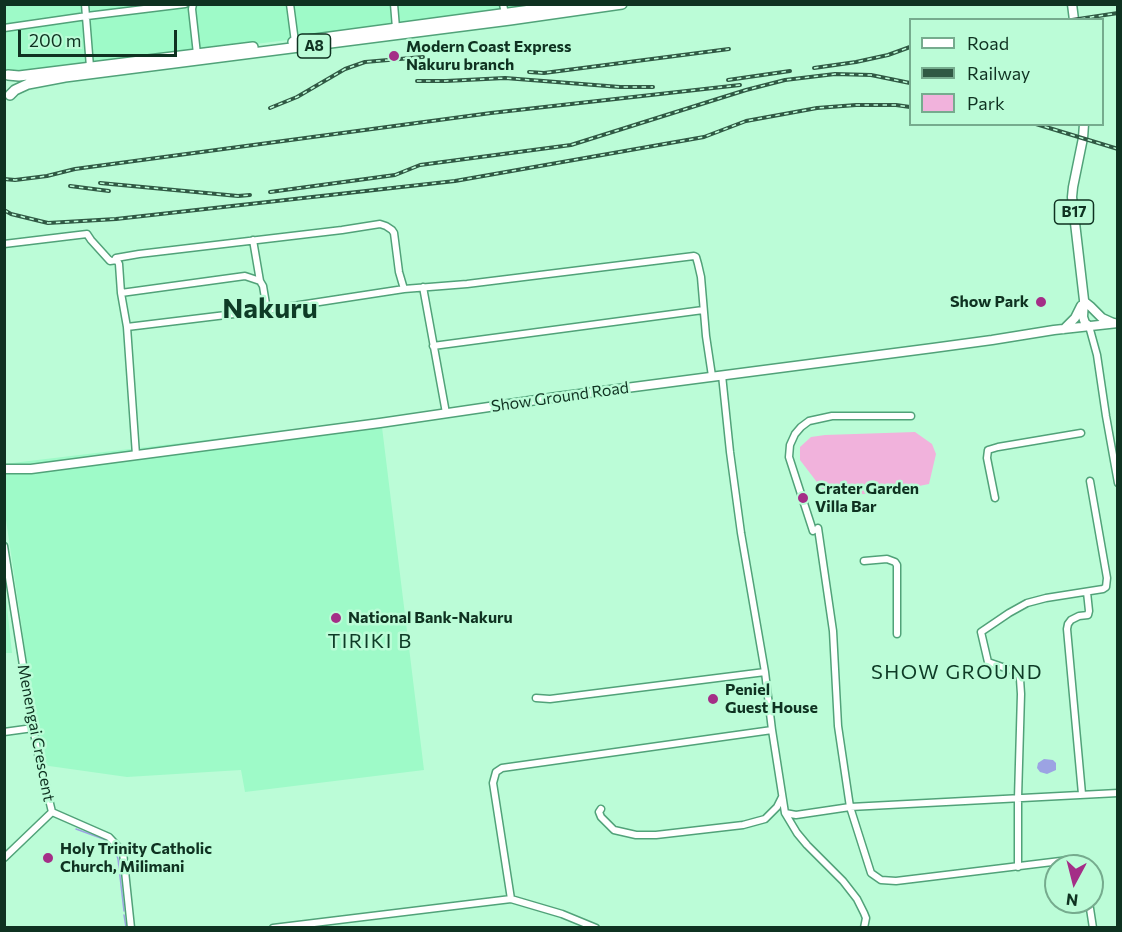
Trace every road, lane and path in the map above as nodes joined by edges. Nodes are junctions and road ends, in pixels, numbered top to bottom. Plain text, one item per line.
1 (85, 4) edge
2 (290, 4) edge
3 (394, 4) edge
4 (575, 4) edge
5 (622, 4) edge
6 (189, 6) edge
7 (504, 9) edge
8 (87, 16) junction
9 (4, 28) edge
10 (396, 28) junction
11 (295, 42) junction
12 (197, 54) junction
13 (90, 67) junction
14 (6, 73) edge
15 (7, 98) edge
16 (1084, 126) edge
17 (254, 240) junction
18 (4, 244) edge
19 (117, 260) junction
20 (260, 281) junction
21 (423, 287) junction
22 (404, 289) junction
23 (121, 293) junction
24 (1084, 301) junction
25 (267, 310) junction
26 (703, 310) junction
27 (1116, 323) edge
28 (1089, 326) junction
29 (127, 327) junction
30 (1064, 329) junction
31 (433, 346) junction
32 (722, 375) junction
33 (712, 376) junction
34 (446, 413) junction
35 (912, 416) dead end
36 (1081, 433) dead end
37 (136, 455) junction
38 (4, 470) edge
39 (1090, 481) dead end
40 (1118, 483) edge
41 (995, 498) dead end
42 (4, 546) edge
43 (864, 561) dead end
44 (6, 567) edge
45 (1087, 592) junction
46 (897, 634) dead end
47 (765, 672) junction
48 (536, 698) dead end
49 (33, 728) junction
50 (772, 730) junction
51 (4, 732) edge
52 (1118, 793) edge
53 (1082, 794) junction
54 (782, 796) junction
55 (1018, 798) junction
56 (850, 807) junction
57 (601, 809) dead end
58 (51, 812) junction
59 (785, 813) junction
60 (4, 858) edge
61 (1044, 863) edge
62 (1018, 867) junction
63 (511, 899) junction
64 (131, 927) edge
65 (273, 927) edge
66 (596, 927) edge
67 (864, 927) edge

1 - 8 street
2 - 11 street
3 - 10 street
4 - 7 highway, A8
5 - 15 highway, A8
6 - 8 street
6 - 12 street
7 - 10 highway, A8
8 - 9 street
8 - 13 street
10 - 11 highway, A8
11 - 12 highway, A8
12 - 13 highway, A8
13 - 14 highway, A8
14 - 15 highway, A8
16 - 24 main road, B17
17 - 19 street
17 - 20 street
17 - 22 street
18 - 19 street
19 - 23 street
20 - 23 street
20 - 25 street
21 - 22 street
21 - 26 street
21 - 31 street
22 - 25 street
23 - 29 street
24 - 27 main road
24 - 28 main road, B17
24 - 30 main road
25 - 29 street
26 - 31 street
26 - 33 street
27 - 28 main road, Show Ground Road
28 - 30 main road, Show Ground Road
28 - 40 street
29 - 37 street
30 - 32 main road, Show Ground Road
31 - 34 street
32 - 33 main road, Show Ground Road
32 - 47 street
33 - 34 main road, Show Ground Road
34 - 37 main road, Show Ground Road
35 - 56 street
36 - 41 street
37 - 38 main road, Show Ground Road
39 - 45 street
42 - 44 street, Menengai Crescent
43 - 46 street
44 - 49 street, Menengai Crescent
45 - 53 street
45 - 55 street
47 - 48 street
47 - 50 street
49 - 51 street
49 - 58 street, Menengai Crescent
50 - 54 street
50 - 63 street
52 - 53 street
53 - 55 street
54 - 57 street
54 - 59 street
55 - 56 street
55 - 62 street
56 - 59 street
56 - 62 street
58 - 60 street
58 - 64 street
59 - 67 street
61 - 62 street
63 - 65 street
63 - 66 street

